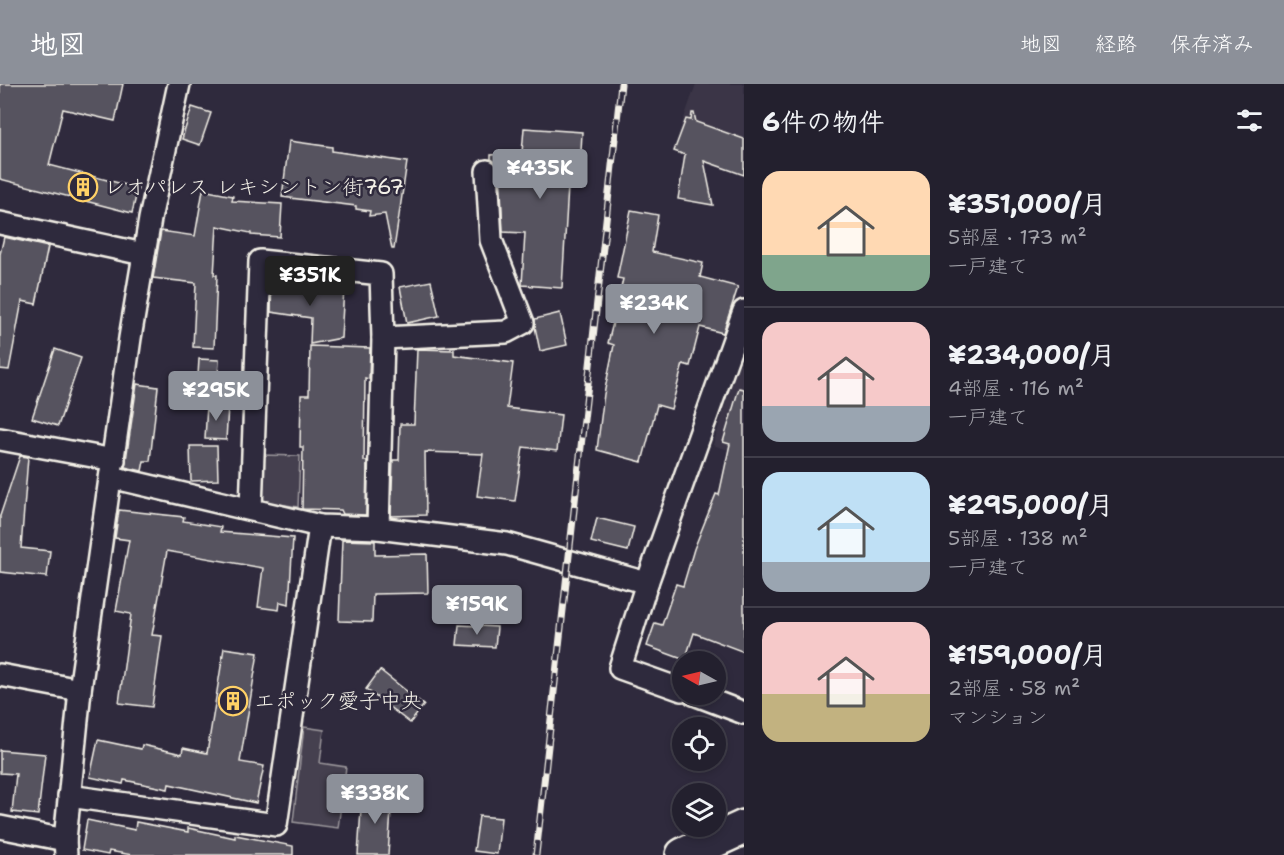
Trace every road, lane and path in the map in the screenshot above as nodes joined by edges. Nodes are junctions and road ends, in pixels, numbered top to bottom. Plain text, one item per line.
1 (172, 85) edge
2 (487, 171) dead end
3 (1, 227) edge
4 (143, 254) junction
5 (744, 311) edge
6 (383, 338) junction
7 (0, 439) edge
8 (113, 468) junction
9 (251, 509) junction
10 (320, 526) junction
11 (378, 528) junction
12 (646, 583) junction
13 (0, 675) edge
14 (672, 686) edge
15 (80, 690) junction
16 (725, 705) edge
17 (744, 712) edge
18 (69, 796) junction
19 (0, 827) edge
20 (744, 827) edge
21 (66, 847) edge
22 (683, 855) edge

1 - 4 street
2 - 6 street
3 - 4 street
4 - 8 street
5 - 12 street
6 - 9 street
6 - 11 street
7 - 8 street
8 - 9 street
8 - 15 street
9 - 10 street
10 - 11 street
10 - 18 street
11 - 12 street
12 - 14 street
13 - 15 street
15 - 18 street
16 - 17 street
18 - 21 street
19 - 21 street
20 - 22 highway

